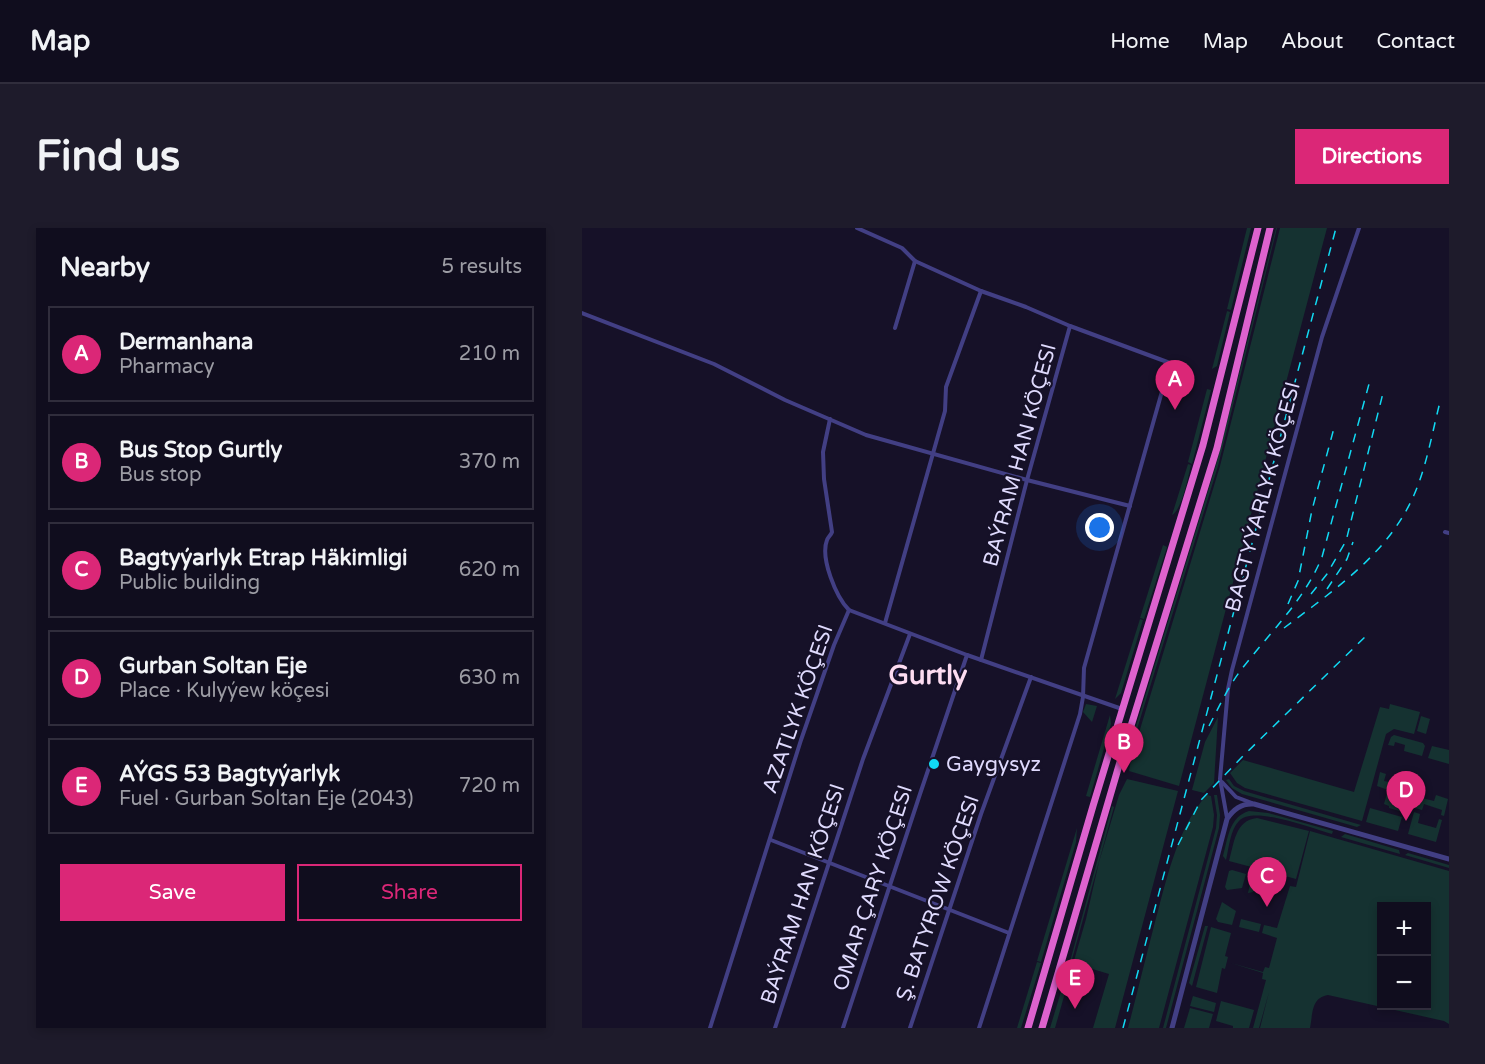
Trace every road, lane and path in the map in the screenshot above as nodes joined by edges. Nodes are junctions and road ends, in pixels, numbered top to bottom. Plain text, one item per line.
1 (857, 228) edge
2 (1258, 228) edge
3 (1270, 228) edge
4 (1359, 228) edge
5 (1254, 243) junction
6 (1266, 245) junction
7 (915, 261) junction
8 (981, 291) junction
9 (582, 313) edge
10 (1070, 326) junction
11 (895, 328) dead end
12 (830, 419) junction
13 (933, 454) junction
14 (1027, 480) junction
15 (1130, 506) junction
16 (849, 610) junction
17 (885, 623) junction
18 (910, 634) junction
19 (967, 656) junction
20 (981, 660) junction
21 (1031, 677) junction
22 (1083, 697) junction
23 (1122, 709) junction
24 (1220, 779) junction
25 (1254, 804) junction
26 (1227, 819) junction
27 (771, 840) junction
28 (1449, 859) edge
29 (830, 862) junction
30 (889, 886) junction
31 (950, 910) junction
32 (1009, 933) junction
33 (710, 1028) edge
34 (775, 1028) edge
35 (843, 1028) edge
36 (910, 1028) edge
37 (979, 1028) edge
38 (1028, 1028) edge
39 (1042, 1028) edge
40 (1172, 1028) edge

1 - 7 street
2 - 5 highway
3 - 6 highway
4 - 24 street, BAGTYÝARLYK KÖÇESI
5 - 6 highway
5 - 23 highway
6 - 39 highway
7 - 8 street
7 - 11 street
8 - 10 street
8 - 13 street
9 - 12 street
10 - 14 street, BAÝRAM HAN KÖÇESI
10 - 15 street, BAÝRAM HAN KÖÇESI
12 - 13 street
12 - 16 street
13 - 14 street
13 - 17 street
14 - 15 street
14 - 20 street, BAÝRAM HAN KÖÇESI
15 - 22 street
16 - 17 street, AZATLYK KÖÇESI
16 - 27 street, AZATLYK KÖÇESI
17 - 18 street, AZATLYK KÖÇESI
18 - 19 street, AZATLYK KÖÇESI
18 - 29 street, BAÝRAM HAN KÖÇESI
19 - 20 street, AZATLYK KÖÇESI
19 - 30 street, OMAR ÇARY KÖÇESI
20 - 21 street, AZATLYK KÖÇESI
21 - 22 street, AZATLYK KÖÇESI
21 - 31 street, Ş. BATYROW KÖÇESI
22 - 23 street, AZATLYK KÖÇESI
22 - 32 street
23 - 38 highway
24 - 25 street
24 - 26 street, BAGTYÝARLYK KÖÇESI
25 - 26 street
25 - 28 street
26 - 40 street
27 - 29 street
27 - 33 street, AZATLYK KÖÇESI
29 - 30 street
29 - 34 street, BAÝRAM HAN KÖÇESI
30 - 31 street
30 - 35 street, OMAR ÇARY KÖÇESI
31 - 32 street
31 - 36 street, Ş. BATYROW KÖÇESI
32 - 37 street

